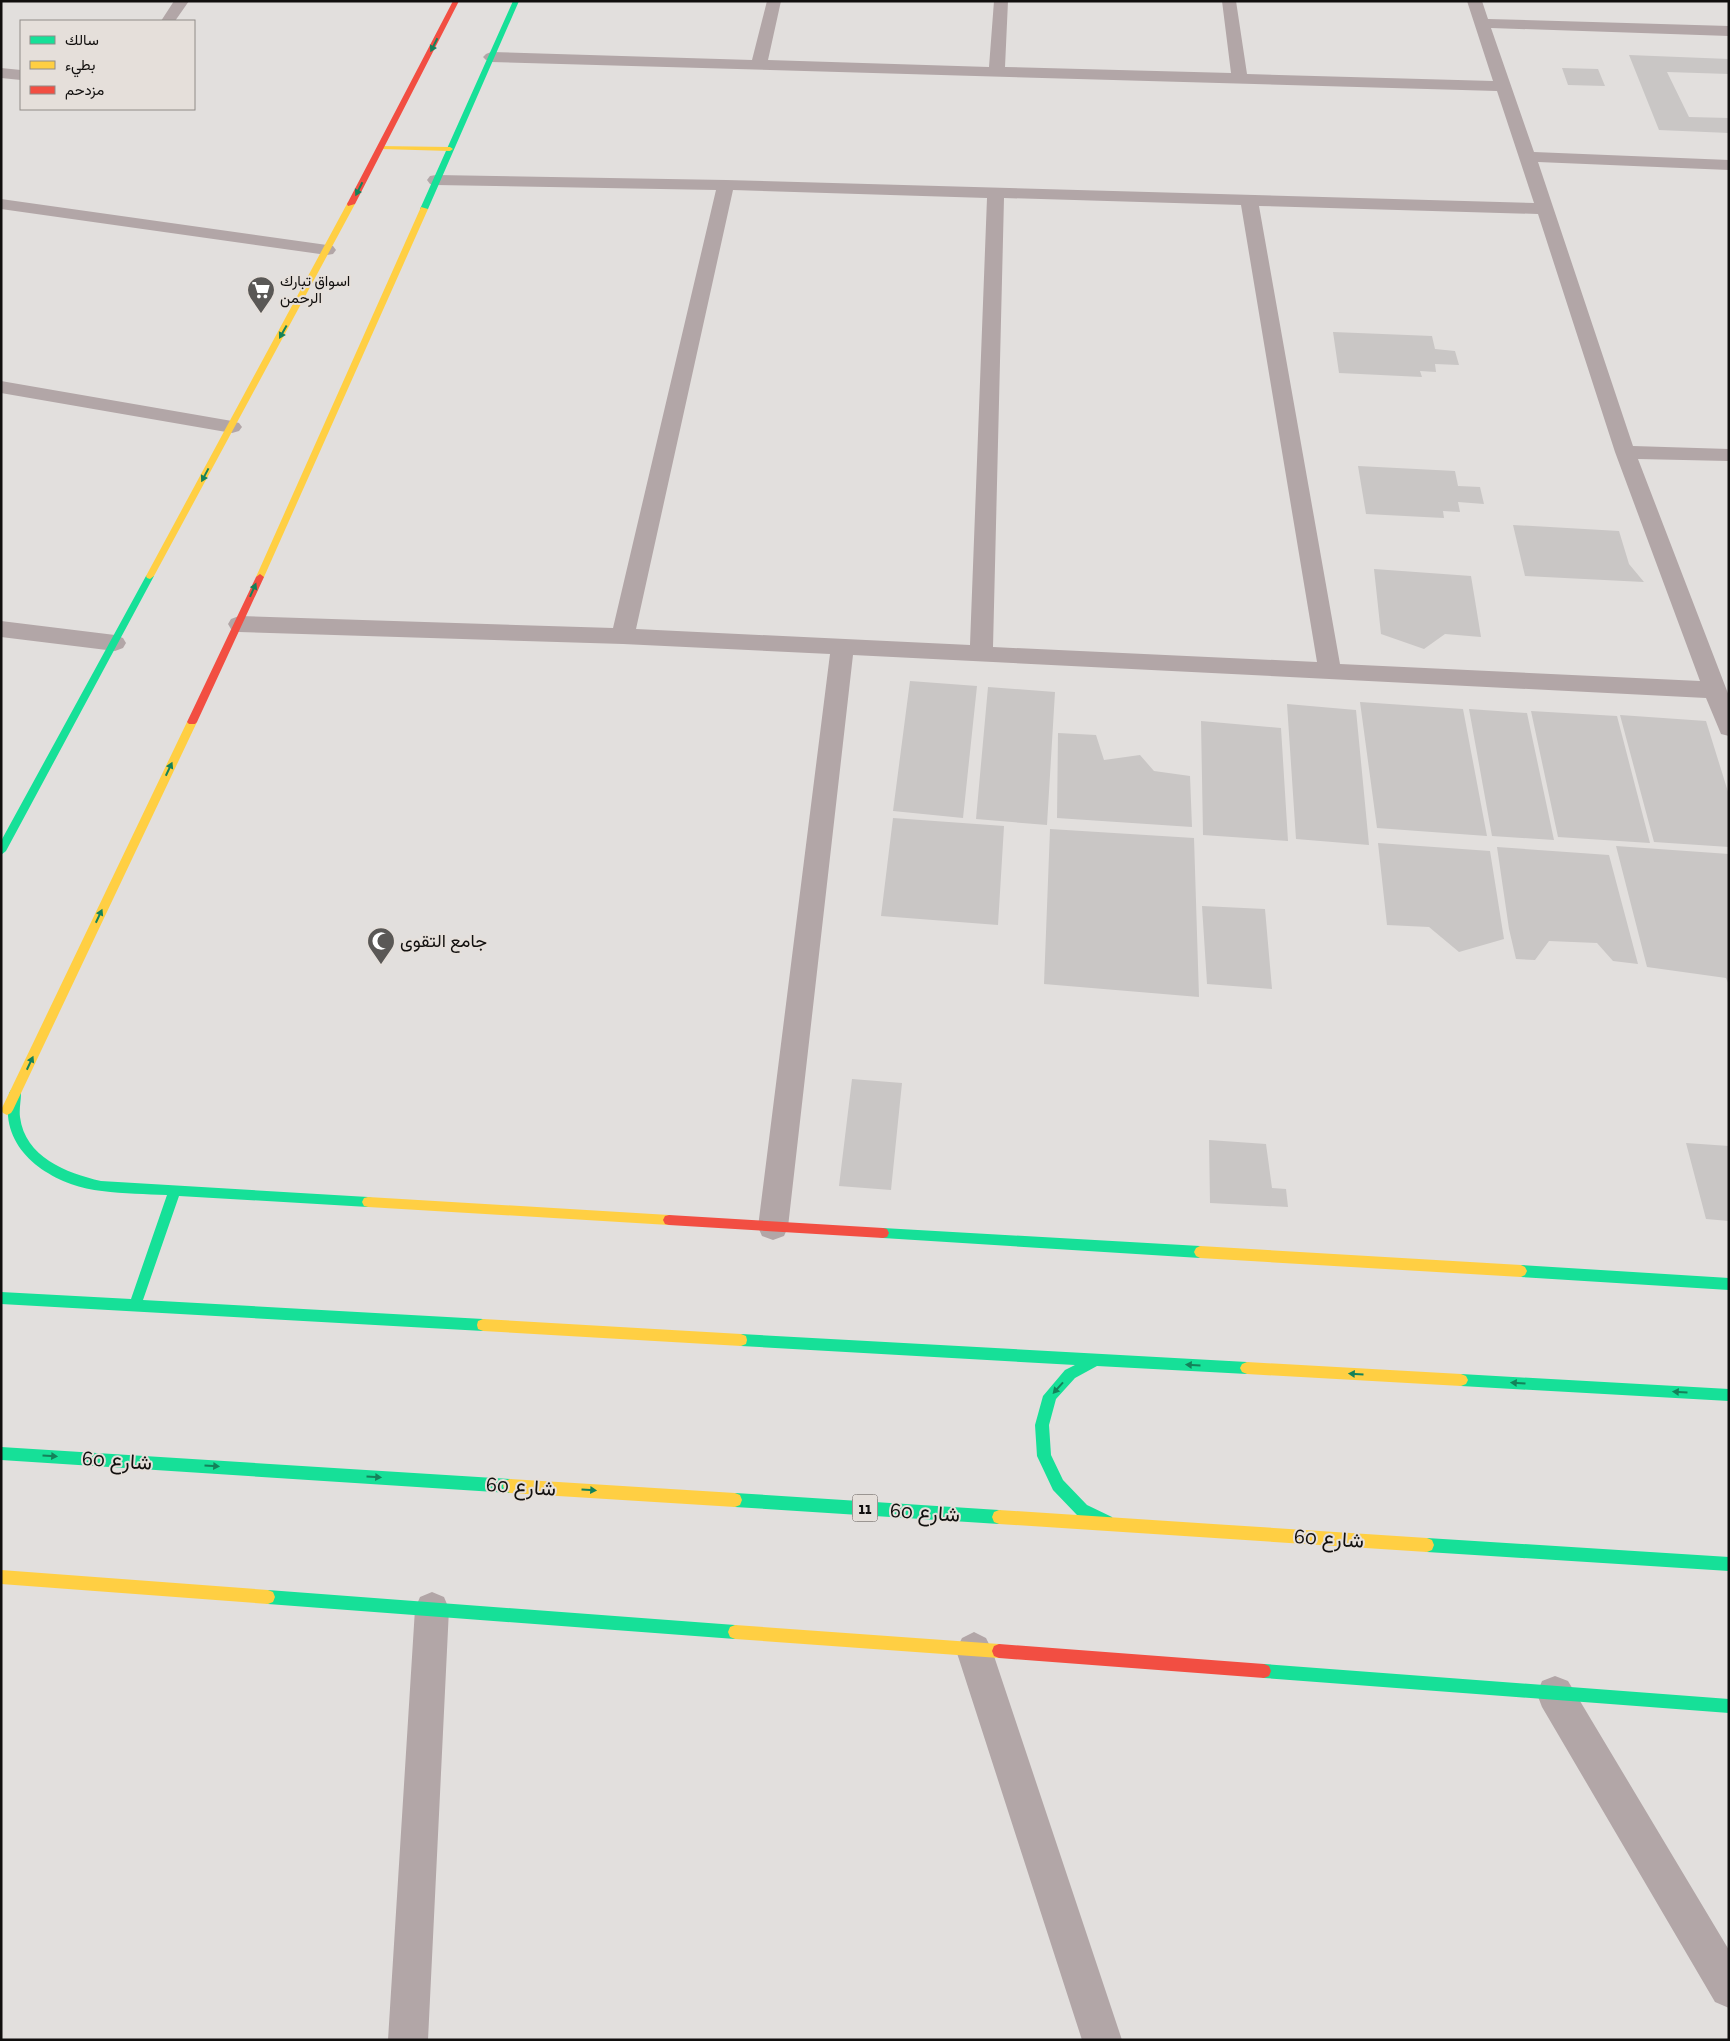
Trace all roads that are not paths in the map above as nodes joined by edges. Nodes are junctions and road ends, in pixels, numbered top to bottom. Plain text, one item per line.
1 (182, 1) edge
2 (456, 1) edge
3 (516, 1) edge
4 (774, 1) edge
5 (1001, 1) edge
6 (1229, 1) edge
7 (1474, 1) edge
8 (169, 20) edge
9 (1482, 23) junction
10 (1729, 31) edge
11 (491, 57) junction
12 (759, 65) junction
13 (1, 72) edge
14 (997, 72) junction
15 (20, 75) edge
16 (1240, 78) junction
17 (1503, 86) junction
18 (381, 147) junction
19 (450, 149) junction
20 (1527, 157) junction
21 (1729, 164) edge
22 (436, 180) junction
23 (726, 185) junction
24 (996, 193) junction
25 (1249, 200) junction
26 (1, 204) edge
27 (1545, 209) junction
28 (328, 250) junction
29 (1, 387) edge
30 (232, 427) junction
31 (1625, 452) junction
32 (1729, 455) edge
33 (239, 624) junction
34 (1, 629) edge
35 (623, 636) junction
36 (115, 643) junction
37 (842, 647) junction
38 (981, 654) junction
39 (1330, 671) junction
40 (1715, 690) junction
41 (1729, 728) edge
42 (1, 851) edge
43 (15, 1093) junction
44 (1, 1122) edge
45 (175, 1191) junction
46 (773, 1228) junction
47 (1729, 1284) edge
48 (1, 1298) edge
49 (135, 1305) junction
50 (1097, 1359) junction
51 (1729, 1395) edge
52 (1, 1452) edge
53 (1113, 1524) junction
54 (1729, 1564) edge
55 (1, 1577) edge
56 (432, 1609) junction
57 (974, 1650) junction
58 (1555, 1694) junction
59 (1729, 1706) edge
60 (1729, 1988) edge
61 (408, 2040) edge
62 (1102, 2040) edge

1 - 8 street
2 -> 18 main road
3 - 11 main road
4 - 12 street
5 - 14 street
6 - 16 street
7 - 9 street
9 - 10 street
9 - 17 street
11 - 12 street
11 - 19 main road
12 - 14 street
13 - 15 street
14 - 16 street
16 - 17 street
17 - 20 street
18 - 19 main road
18 -> 28 main road
19 - 22 main road
20 - 21 street
20 - 27 street
22 - 23 street
33 -> 22 main road
23 - 24 street
23 - 35 street
24 - 25 street
24 - 38 street
25 - 27 street
25 - 39 street
26 - 28 street
27 - 31 street
28 -> 30 main road
29 - 30 street
30 -> 36 main road
31 - 32 street
31 - 40 street
33 - 35 street
43 -> 33 main road
34 - 36 street
35 - 37 street
36 - 42 main road
37 - 38 street
37 - 46 street
38 - 39 street
39 - 40 street
40 - 41 street
43 - 44 main road
43 - 45 main road
45 - 46 main road
45 - 49 main road
46 - 47 main road
48 - 49 main road
49 - 50 main road
51 -> 50 main road
50 -> 53 main road
52 -> 53 main road, شارع 60 / 11
53 - 54 main road, شارع 60 / 11
55 - 56 main road
56 - 57 main road
56 - 61 street
57 - 58 main road
57 - 62 street
58 - 59 main road
58 - 60 street

